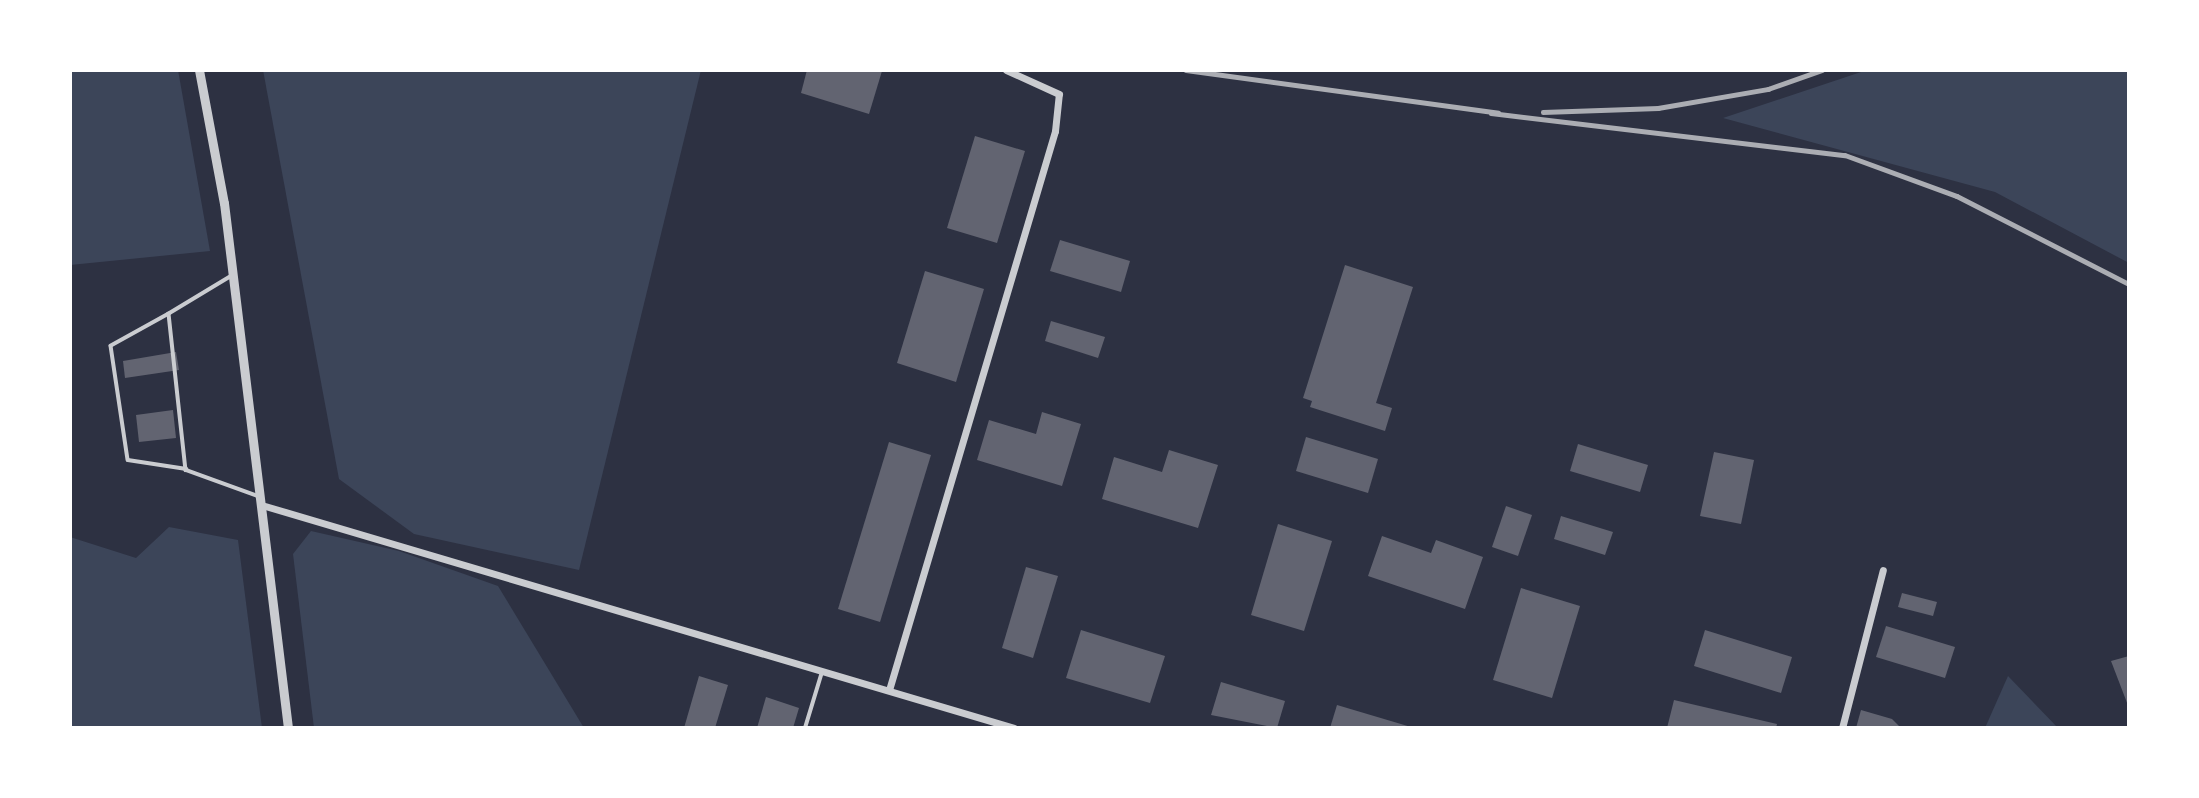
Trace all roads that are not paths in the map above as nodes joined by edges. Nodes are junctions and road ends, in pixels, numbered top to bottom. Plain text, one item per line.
1 (199, 70) edge
2 (1006, 70) edge
3 (234, 275) junction
4 (169, 314) junction
5 (186, 470) junction
6 (264, 502) junction
7 (1883, 570) dead end
8 (821, 672) junction
9 (889, 690) junction
10 (288, 728) edge
11 (805, 728) edge
12 (1014, 728) edge
13 (1842, 728) edge

1 - 3 street
2 - 9 street
3 - 4 lane
3 - 6 street
4 - 5 lane
4 - 5 lane
5 - 6 lane
6 - 8 street
6 - 10 street
7 - 13 street
8 - 9 street
8 - 11 lane
9 - 12 street

